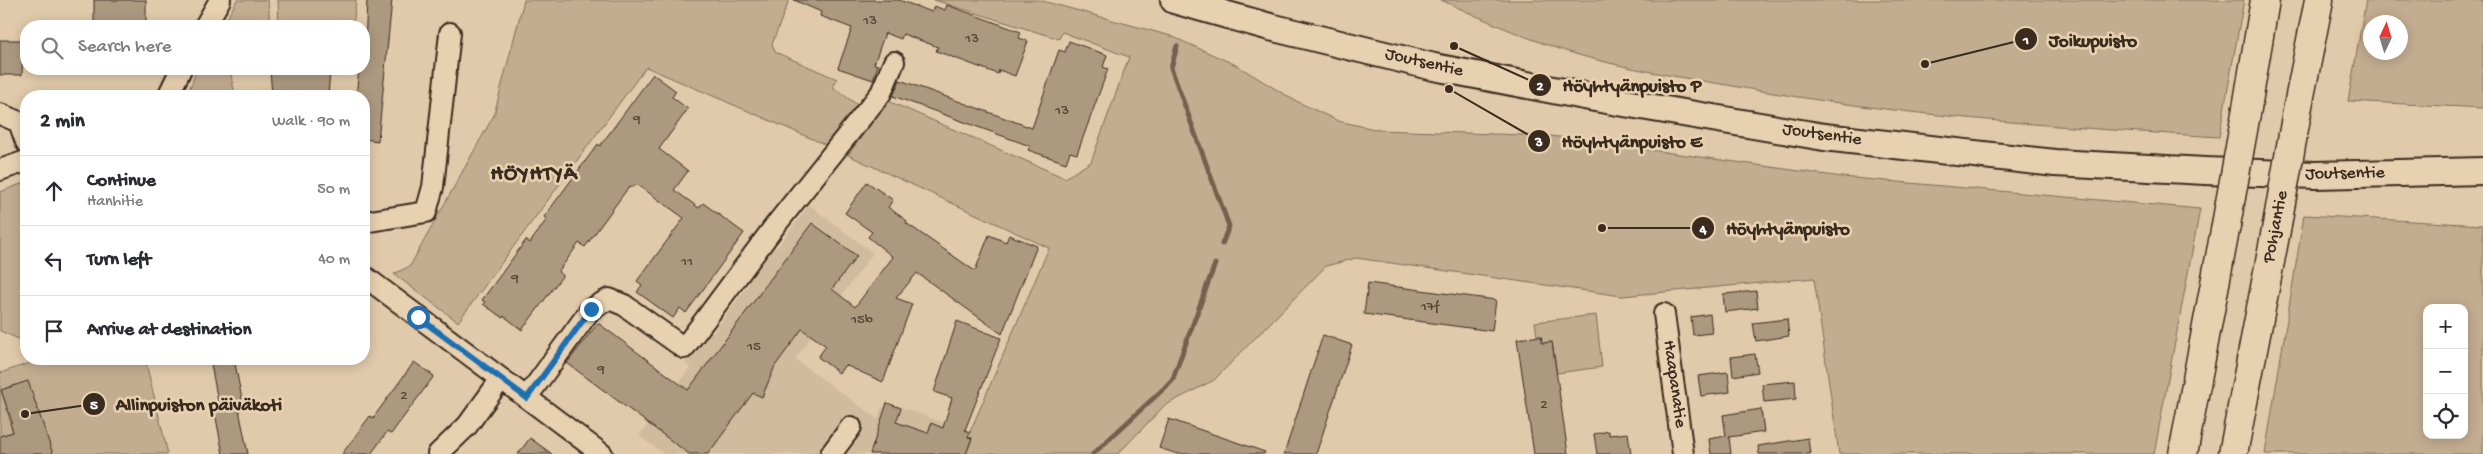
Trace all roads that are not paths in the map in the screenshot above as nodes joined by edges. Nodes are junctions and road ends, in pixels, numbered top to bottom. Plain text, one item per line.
1 (220, 0) edge
2 (1174, 0) edge
3 (2265, 0) edge
4 (2319, 0) edge
5 (208, 20) edge
6 (450, 33) dead end
7 (894, 62) dead end
8 (178, 75) edge
9 (171, 90) edge
10 (0, 114) edge
11 (20, 125) edge
12 (20, 163) edge
13 (0, 170) edge
14 (2483, 171) edge
15 (370, 221) edge
16 (370, 281) edge
17 (1664, 314) dead end
18 (501, 379) junction
19 (527, 398) junction
20 (850, 428) dead end
21 (438, 454) edge
22 (602, 454) edge
23 (831, 454) edge
24 (1683, 454) edge
25 (2183, 454) edge
26 (2233, 454) edge

1 - 5 street
2 - 14 main road, Joutsentie
3 - 25 highway, bridge
4 - 26 highway, Pohjantie, bridge
6 - 15 street
7 - 19 street
8 - 9 street
10 - 11 street
12 - 13 street
16 - 18 street
17 - 24 street, Haapanatie
18 - 19 street
18 - 21 street
19 - 22 street
20 - 23 street

